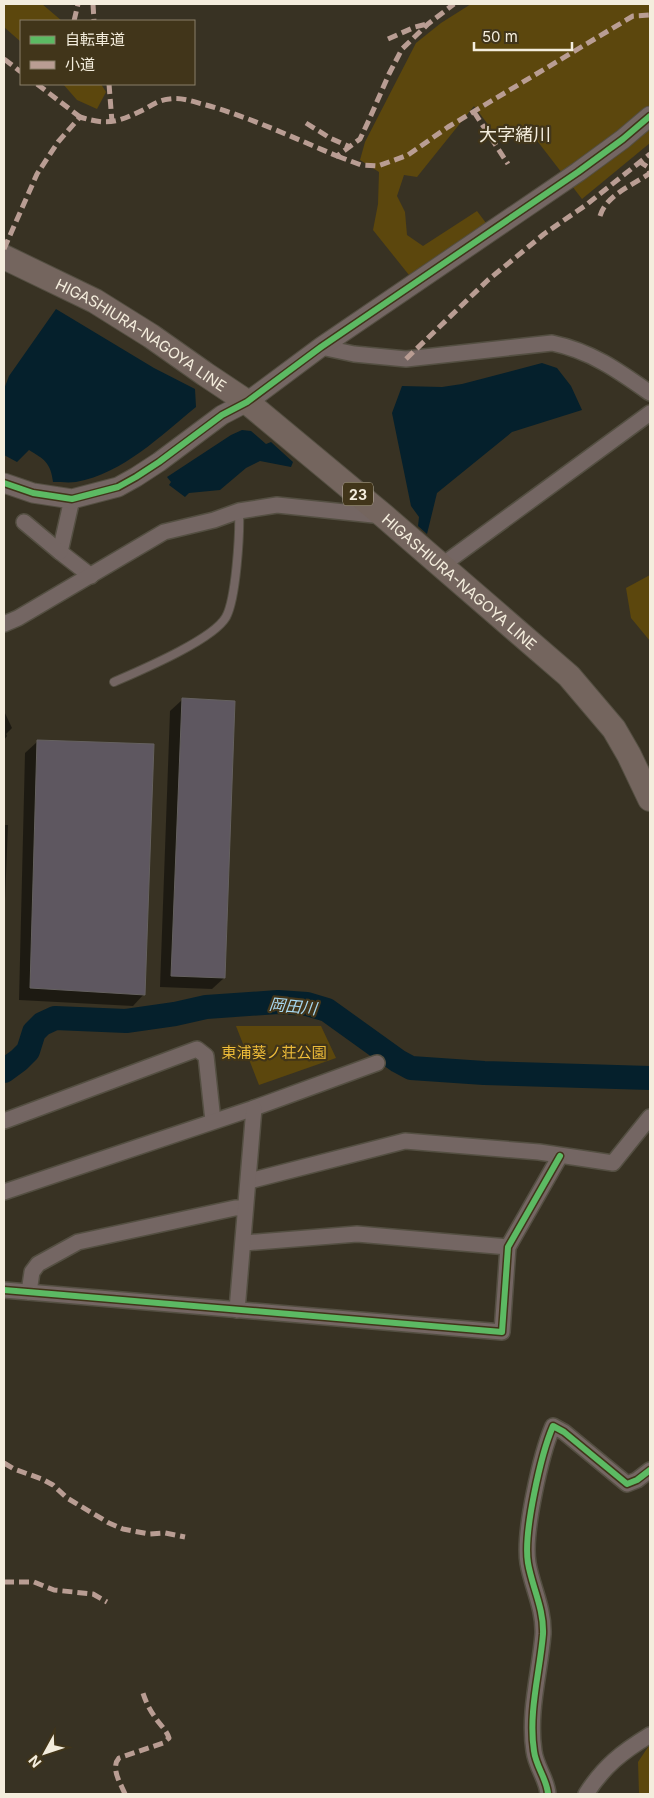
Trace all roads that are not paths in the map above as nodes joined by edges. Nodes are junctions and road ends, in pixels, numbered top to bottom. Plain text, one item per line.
1 (650, 116) edge
2 (4, 257) edge
3 (321, 347) junction
4 (650, 393) edge
5 (247, 402) junction
6 (650, 414) edge
7 (4, 483) edge
8 (72, 499) junction
9 (239, 511) junction
10 (384, 516) junction
11 (24, 522) dead end
12 (60, 552) junction
13 (441, 566) junction
14 (91, 576) junction
15 (4, 624) edge
16 (114, 682) dead end
17 (650, 799) edge
18 (377, 1063) dead end
19 (254, 1108) junction
20 (650, 1117) edge
21 (4, 1121) edge
22 (213, 1121) junction
23 (560, 1156) junction
24 (249, 1181) junction
25 (4, 1192) edge
26 (245, 1208) junction
27 (244, 1243) junction
28 (508, 1247) junction
29 (4, 1290) edge
30 (29, 1292) junction
31 (237, 1310) junction
32 (650, 1470) edge
33 (650, 1735) edge
34 (548, 1794) edge
35 (586, 1794) edge

1 - 3 street
2 - 5 main road, HIGASHIURA-NAGOYA LINE / 23
3 - 4 street
3 - 5 street
5 - 8 street
5 - 10 main road, HIGASHIURA-NAGOYA LINE / 23
6 - 13 street
7 - 8 street
8 - 12 street
9 - 10 street
9 - 14 street
9 - 16 lane
10 - 13 main road, HIGASHIURA-NAGOYA LINE / 23
11 - 12 street
12 - 14 street
13 - 17 main road, HIGASHIURA-NAGOYA LINE / 23
14 - 15 street
18 - 19 street
19 - 22 street
19 - 24 street
20 - 23 street
21 - 22 street
22 - 25 street
23 - 24 street
23 - 28 street
24 - 26 street
26 - 27 street
26 - 30 street
27 - 28 street
27 - 31 street
28 - 31 street
29 - 30 street
30 - 31 street
32 - 34 street
33 - 35 street

